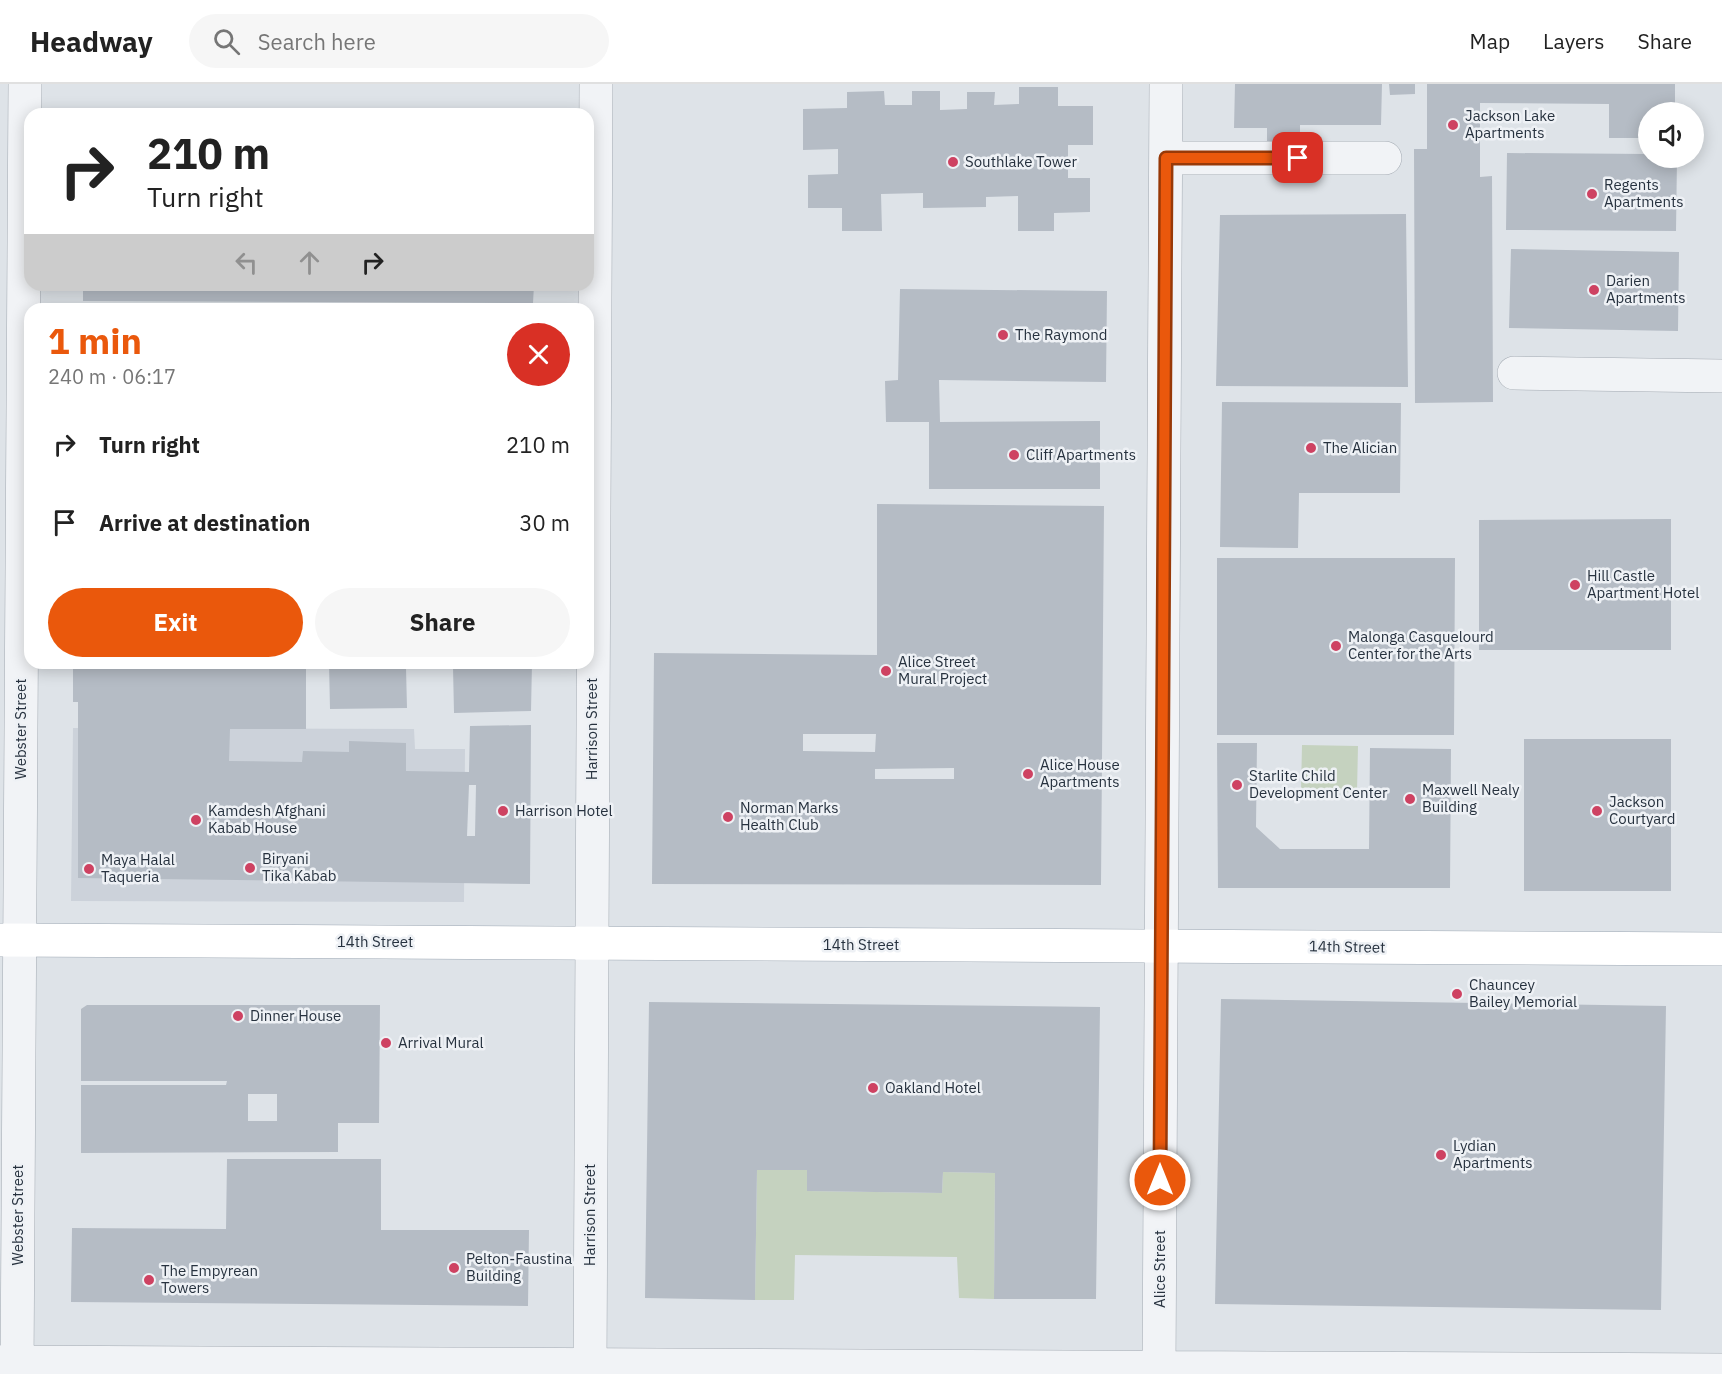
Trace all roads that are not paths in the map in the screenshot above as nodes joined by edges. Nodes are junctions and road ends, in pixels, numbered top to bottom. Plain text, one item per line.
1 (25, 84) edge
2 (596, 84) edge
3 (1166, 84) edge
4 (24, 108) edge
5 (24, 121) edge
6 (1166, 158) junction
7 (1385, 158) dead end
8 (594, 190) edge
9 (18, 346) edge
10 (1514, 373) dead end
11 (1722, 376) edge
12 (591, 669) edge
13 (10, 940) edge
14 (591, 943) junction
15 (1162, 946) junction
16 (1722, 949) edge
17 (12, 1366) edge
18 (590, 1370) edge
19 (1722, 1370) edge
20 (1159, 1371) edge

1 - 4 street, Webster Street
2 - 8 street, Harrison Street
3 - 6 street, Alice Street
5 - 9 street, Webster Street
6 - 7 street
6 - 15 street, Alice Street
9 - 13 street, Webster Street
10 - 11 street
12 - 14 street, Harrison Street
13 - 14 main road, 14th Street
13 - 17 street, Webster Street
14 - 15 main road, 14th Street
14 - 18 street, Harrison Street
15 - 16 main road, 14th Street
15 - 20 street, Alice Street
17 - 18 street
18 - 20 street
19 - 20 street

